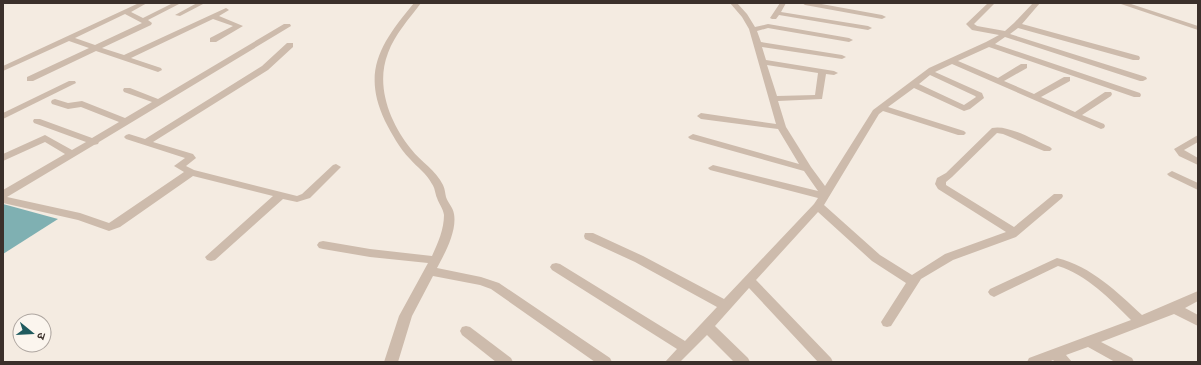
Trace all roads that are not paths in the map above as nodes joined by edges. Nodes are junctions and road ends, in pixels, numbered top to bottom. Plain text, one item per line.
1 (144, 3) edge
2 (178, 3) edge
3 (202, 3) edge
4 (418, 3) edge
5 (733, 3) edge
6 (783, 3) edge
7 (806, 3) edge
8 (992, 3) edge
9 (1037, 3) edge
10 (1121, 3) edge
11 (226, 10) dead end
12 (126, 12) junction
13 (777, 13) junction
14 (178, 14) dead end
15 (213, 16) junction
16 (882, 17) dead end
17 (143, 20) junction
18 (1017, 25) junction
19 (287, 26) dead end
20 (768, 26) junction
21 (868, 28) dead end
22 (1198, 28) edge
23 (754, 29) junction
24 (1006, 34) junction
25 (68, 38) junction
26 (212, 40) dead end
27 (849, 40) dead end
28 (758, 44) junction
29 (989, 44) junction
30 (290, 45) dead end
31 (95, 48) junction
32 (842, 57) dead end
33 (125, 58) junction
34 (1136, 58) dead end
35 (952, 61) junction
36 (763, 62) junction
37 (5, 65) edge
38 (1024, 66) dead end
39 (158, 70) dead end
40 (822, 71) junction
41 (929, 72) junction
42 (834, 73) dead end
43 (30, 79) dead end
44 (1067, 79) dead end
45 (1143, 79) dead end
46 (998, 81) junction
47 (72, 83) dead end
48 (913, 84) junction
49 (128, 90) dead end
50 (1108, 94) dead end
51 (1137, 95) dead end
52 (1035, 97) junction
53 (774, 99) junction
54 (55, 102) dead end
55 (159, 102) junction
56 (882, 108) junction
57 (1076, 115) junction
58 (3, 116) edge
59 (701, 116) dead end
60 (37, 121) dead end
61 (127, 122) junction
62 (1101, 126) dead end
63 (781, 127) junction
64 (62, 130) junction
65 (960, 133) dead end
66 (129, 137) dead end
67 (692, 137) dead end
68 (45, 138) junction
69 (1198, 138) edge
70 (95, 142) junction
71 (146, 142) junction
72 (1047, 150) dead end
73 (73, 154) junction
74 (3, 158) edge
75 (1198, 162) edge
76 (336, 167) dead end
77 (713, 168) dead end
78 (807, 169) junction
79 (191, 172) junction
80 (1172, 174) dead end
81 (1198, 187) edge
82 (3, 195) edge
83 (280, 195) junction
84 (825, 196) junction
85 (1058, 196) dead end
86 (3, 200) edge
87 (818, 206) junction
88 (1014, 232) junction
89 (589, 236) dead end
90 (323, 245) dead end
91 (211, 257) dead end
92 (432, 266) junction
93 (556, 267) dead end
94 (749, 280) junction
95 (912, 281) junction
96 (994, 292) dead end
97 (1198, 296) edge
98 (726, 306) junction
99 (1174, 308) junction
100 (1140, 321) junction
101 (1198, 321) edge
102 (887, 322) dead end
103 (707, 327) junction
104 (466, 331) dead end
105 (1088, 341) junction
106 (686, 348) junction
107 (1060, 358) edge
108 (391, 362) edge
109 (506, 362) edge
110 (605, 362) edge
111 (672, 362) edge
112 (744, 362) edge
113 (826, 362) edge
114 (1034, 362) edge
115 (1127, 362) edge

1 - 12 street
2 - 17 street
3 - 14 street
4 - 92 street
5 - 23 street
6 - 13 street
7 - 16 street
8 - 24 street
9 - 18 street
10 - 22 street
11 - 15 street
12 - 17 street
12 - 25 street
13 - 20 street
13 - 21 street
15 - 26 street
15 - 33 street
17 - 31 street
18 - 24 street
18 - 34 street
19 - 55 street
20 - 23 street
20 - 27 street
23 - 28 street
24 - 29 street
24 - 45 street
25 - 31 street
25 - 37 street
28 - 32 street
28 - 36 street
29 - 35 street
29 - 51 street
30 - 71 street
31 - 33 street
31 - 43 street
33 - 39 street
35 - 41 street
35 - 46 street
36 - 40 street
36 - 53 street
38 - 46 street
40 - 42 street
40 - 53 street
41 - 48 street
41 - 48 street
44 - 52 street
46 - 52 street
47 - 58 street
48 - 56 street
49 - 55 street
50 - 57 street
52 - 57 street
53 - 63 street
54 - 61 street
55 - 61 street
56 - 65 street
56 - 84 street
57 - 62 street
59 - 63 street
60 - 64 street
61 - 70 street
63 - 78 street
64 - 68 street
64 - 70 street
66 - 71 street
67 - 78 street
68 - 73 street
68 - 74 street
69 - 75 street
70 - 73 street
71 - 79 street
72 - 88 street
73 - 82 street
76 - 83 street
77 - 84 street
78 - 84 street
79 - 83 street
79 - 86 street
80 - 81 street
83 - 91 street
84 - 87 street
85 - 88 street
87 - 94 street
87 - 95 street
88 - 95 street
89 - 98 street
90 - 92 street
92 - 108 street
92 - 110 street
93 - 106 street
94 - 98 street
94 - 113 street
95 - 102 street
96 - 100 street
97 - 99 street
98 - 103 street
99 - 100 street
99 - 101 street
100 - 105 street
103 - 106 street
103 - 112 street
104 - 109 street
105 - 107 street
105 - 115 street
106 - 111 street
107 - 114 street

